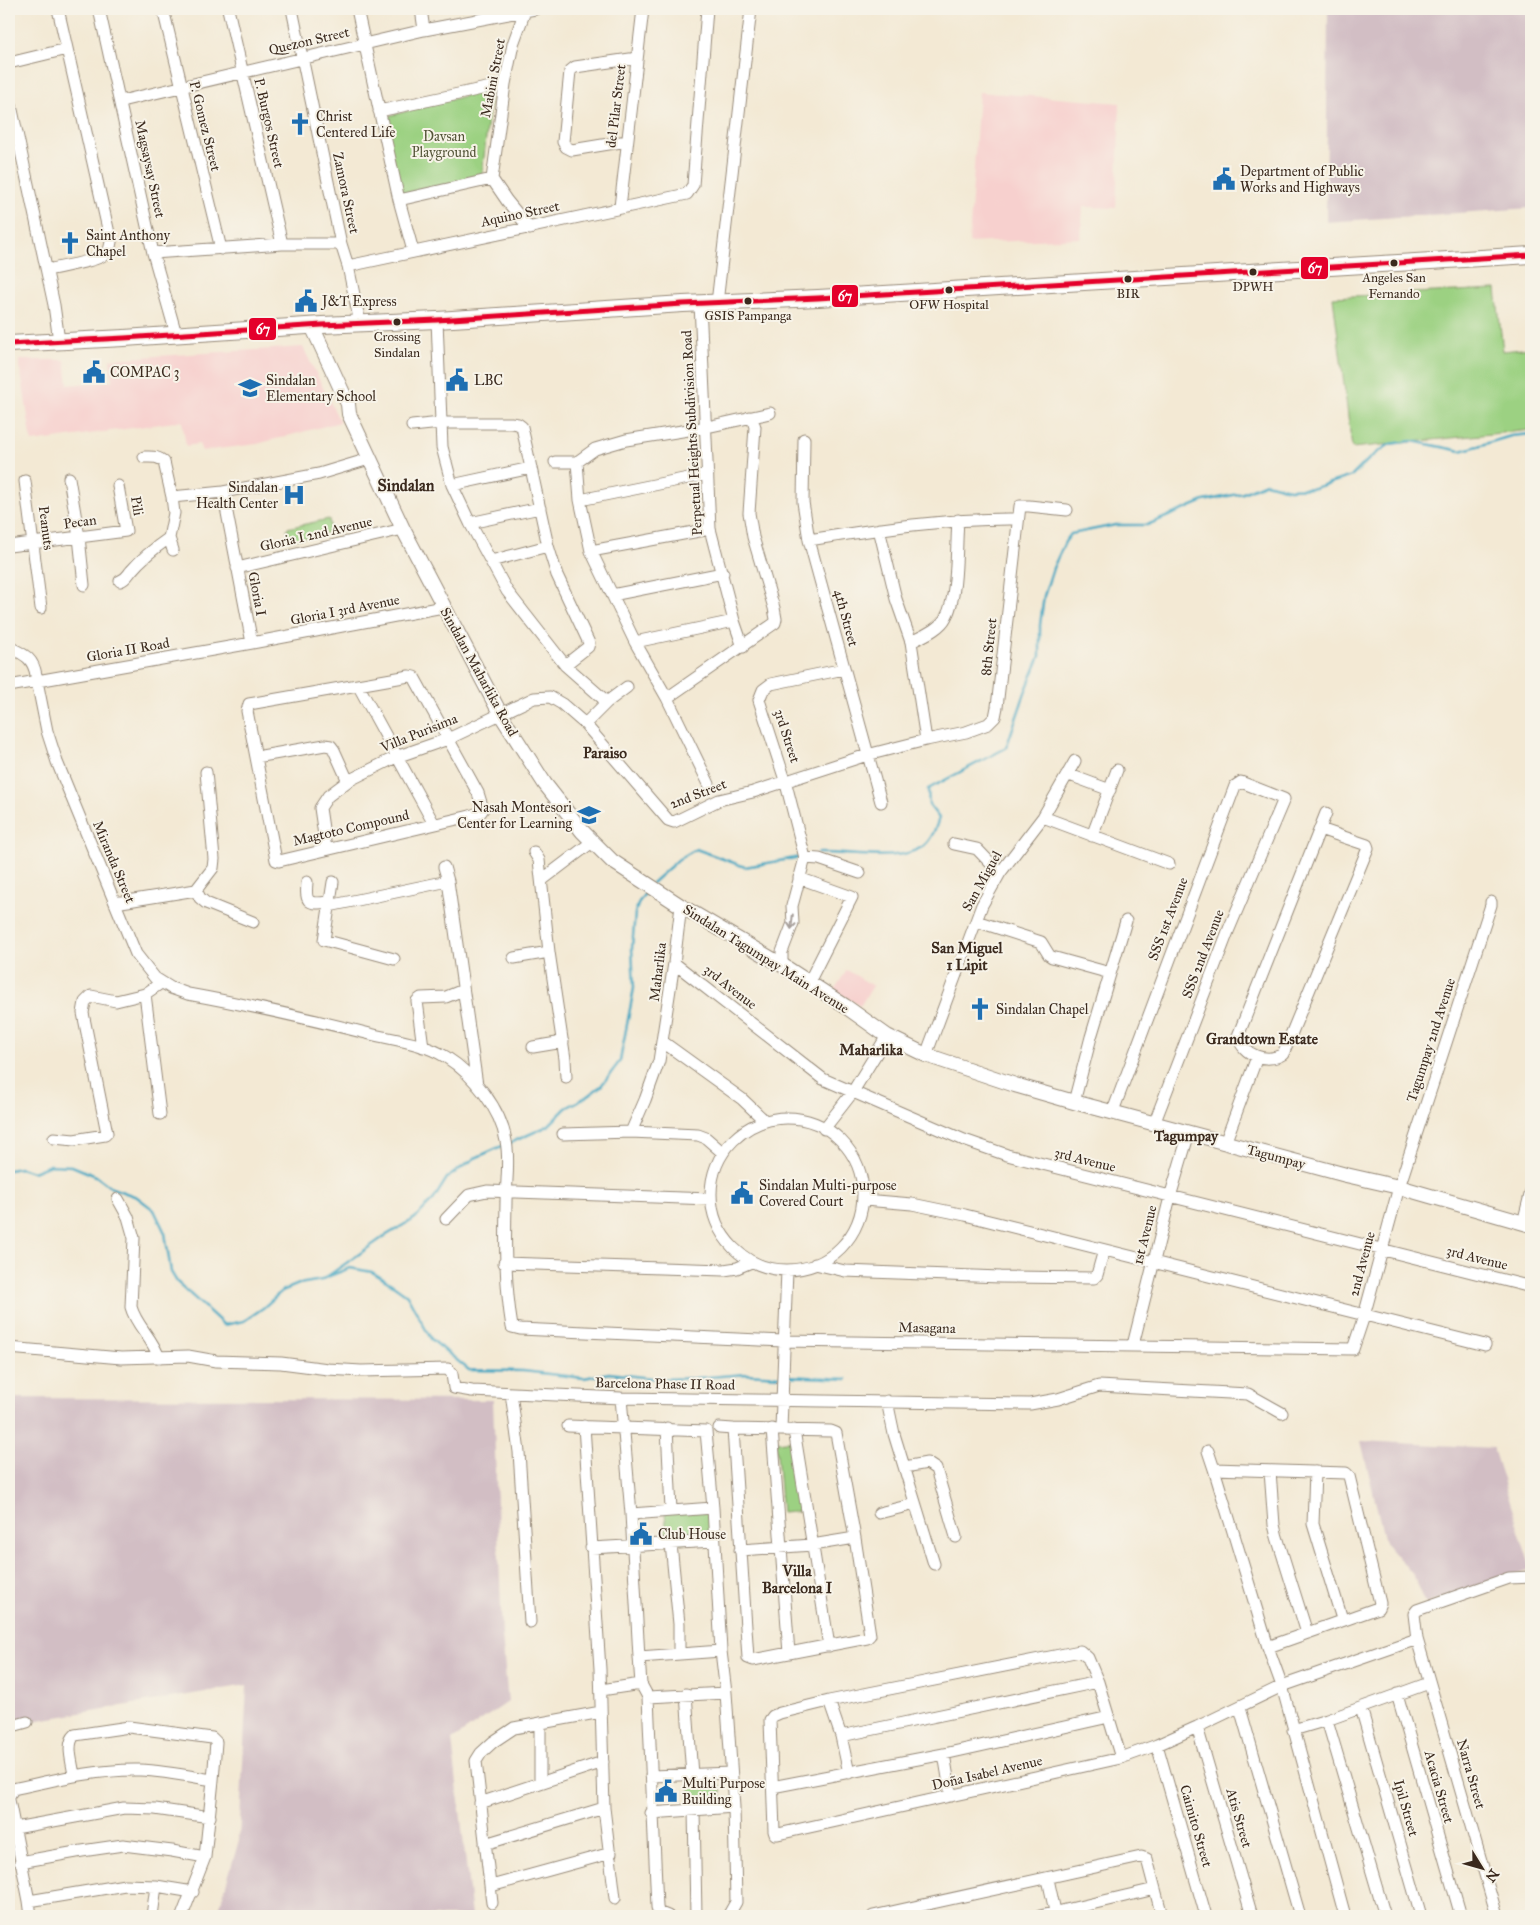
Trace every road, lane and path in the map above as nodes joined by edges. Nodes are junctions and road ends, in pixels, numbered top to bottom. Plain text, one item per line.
1 (58, 9) edge
2 (99, 9) edge
3 (162, 9) edge
4 (228, 9) edge
5 (292, 9) edge
6 (357, 9) edge
7 (421, 9) edge
8 (643, 9) edge
9 (707, 9) edge
10 (751, 9) edge
11 (530, 10) edge
12 (424, 30) junction
13 (364, 43) junction
14 (67, 49) junction
15 (303, 57) junction
16 (637, 58) junction
17 (9, 63) edge
18 (242, 73) junction
19 (504, 84) junction
20 (180, 86) junction
21 (9, 96) edge
22 (121, 101) junction
23 (379, 111) junction
24 (627, 141) junction
25 (492, 179) junction
26 (399, 200) junction
27 (620, 207) junction
28 (530, 228) junction
29 (282, 244) junction
30 (341, 244) junction
31 (221, 249) junction
32 (413, 251) junction
33 (153, 253) junction
34 (1531, 255) edge
35 (348, 266) junction
36 (47, 270) junction
37 (708, 303) junction
38 (437, 320) junction
39 (360, 323) junction
40 (308, 326) junction
41 (176, 334) junction
42 (59, 341) junction
43 (9, 344) edge
44 (770, 413) dead end
45 (749, 417) junction
46 (441, 423) junction
47 (412, 426) dead end
48 (707, 427) junction
49 (804, 439) dead end
50 (144, 457) dead end
51 (369, 459) junction
52 (556, 462) dead end
53 (576, 462) junction
54 (531, 468) junction
55 (708, 474) junction
56 (70, 478) dead end
57 (25, 481) dead end
58 (452, 485) junction
59 (118, 486) dead end
60 (223, 492) junction
61 (172, 497) junction
62 (580, 500) junction
63 (540, 508) junction
64 (1067, 510) dead end
65 (1018, 519) junction
66 (958, 520) junction
67 (470, 523) junction
68 (403, 529) junction
69 (710, 529) junction
70 (879, 529) junction
71 (126, 531) joint
72 (79, 537) junction
73 (169, 538) junction
74 (809, 540) junction
75 (33, 544) junction
76 (9, 546) edge
77 (548, 546) junction
78 (173, 550) dead end
79 (591, 551) junction
80 (491, 561) junction
81 (237, 568) junction
82 (722, 573) junction
83 (120, 581) dead end
84 (84, 585) dead end
85 (612, 595) junction
86 (443, 606) junction
87 (41, 608) dead end
88 (734, 621) junction
89 (635, 642) junction
90 (911, 642) junction
91 (252, 643) junction
92 (9, 647) edge
93 (743, 647) junction
94 (565, 664) junction
95 (844, 669) junction
96 (37, 678) junction
97 (358, 685) junction
98 (9, 686) edge
99 (627, 687) dead end
100 (667, 698) junction
101 (607, 702) junction
102 (501, 715) junction
103 (585, 724) junction
104 (448, 739) junction
105 (926, 740) junction
106 (867, 755) junction
107 (256, 757) junction
108 (396, 757) junction
109 (1075, 761) dead end
110 (1117, 770) dead end
111 (206, 772) dead end
112 (1067, 774) junction
113 (785, 780) junction
114 (348, 781) junction
115 (709, 784) dead end
116 (1110, 790) junction
117 (1283, 798) joint
118 (881, 802) dead end
119 (1326, 813) dead end
120 (1043, 817) junction
121 (434, 824) junction
122 (1320, 830) junction
123 (1092, 836) junction
124 (592, 842) junction
125 (954, 844) dead end
126 (326, 849) junction
127 (534, 852) dead end
128 (803, 854) junction
129 (1169, 864) dead end
130 (444, 867) dead end
131 (860, 873) dead end
132 (1000, 873) junction
133 (799, 878) junction
134 (542, 880) junction
135 (448, 881) junction
136 (307, 882) dead end
137 (333, 882) dead end
138 (196, 890) junction
139 (659, 893) joint
140 (1491, 902) dead end
141 (115, 903) junction
142 (330, 904) junction
143 (681, 906) junction
144 (1126, 921) dead end
145 (253, 922) dead end
146 (976, 922) junction
147 (548, 952) junction
148 (394, 958) dead end
149 (514, 958) dead end
150 (674, 963) junction
151 (782, 965) junction
152 (1110, 973) junction
153 (809, 982) junction
154 (161, 983) junction
155 (463, 990) junction
156 (145, 994) junction
157 (887, 1036) junction
158 (563, 1042) junction
159 (663, 1042) junction
160 (423, 1047) junction
161 (533, 1047) dead end
162 (926, 1055) junction
163 (1257, 1057) junction
164 (566, 1077) dead end
165 (477, 1085) junction
166 (852, 1093) junction
167 (1074, 1102) junction
168 (1113, 1111) junction
169 (160, 1114) dead end
170 (764, 1120) junction
171 (1154, 1124) junction
172 (824, 1129) junction
173 (631, 1132) junction
174 (563, 1134) dead end
175 (1189, 1134) junction
176 (54, 1138) dead end
177 (1224, 1143) junction
178 (722, 1152) junction
179 (1398, 1187) junction
180 (506, 1191) junction
181 (1531, 1191) edge
182 (1170, 1197) junction
183 (118, 1199) dead end
184 (710, 1199) junction
185 (865, 1200) junction
186 (446, 1219) dead end
187 (1527, 1224) edge
188 (1104, 1250) junction
189 (1381, 1250) junction
190 (1155, 1262) junction
191 (504, 1263) junction
192 (749, 1263) junction
193 (815, 1264) junction
194 (787, 1270) junction
195 (1531, 1287) edge
196 (1364, 1316) junction
197 (783, 1341) junction
198 (1133, 1345) junction
199 (1485, 1345) dead end
200 (9, 1348) edge
201 (1354, 1348) joint
202 (159, 1358) junction
203 (512, 1393) junction
204 (621, 1398) junction
205 (782, 1401) junction
206 (887, 1402) junction
207 (1282, 1413) dead end
208 (568, 1426) dead end
209 (584, 1426) junction
210 (622, 1427) junction
211 (667, 1428) junction
212 (719, 1428) dead end
213 (733, 1429) junction
214 (776, 1430) junction
215 (794, 1430) junction
216 (1208, 1451) dead end
217 (905, 1467) junction
218 (1214, 1469) junction
219 (1270, 1471) junction
220 (1315, 1472) junction
221 (915, 1504) junction
222 (713, 1508) junction
223 (671, 1510) junction
224 (879, 1513) dead end
225 (631, 1514) junction
226 (956, 1537) dead end
227 (855, 1538) junction
228 (714, 1541) junction
229 (672, 1544) junction
230 (812, 1545) junction
231 (633, 1546) junction
232 (782, 1547) junction
233 (591, 1548) junction
234 (740, 1550) junction
235 (934, 1564) dead end
236 (1531, 1578) edge
237 (1342, 1619) junction
238 (530, 1622) dead end
239 (1307, 1633) junction
240 (1416, 1639) junction
241 (829, 1646) junction
242 (1268, 1646) junction
243 (721, 1651) junction
244 (789, 1653) junction
245 (679, 1654) junction
246 (639, 1657) junction
247 (1098, 1682) junction
248 (1429, 1683) junction
249 (641, 1684) junction
250 (1282, 1686) junction
251 (601, 1690) junction
252 (726, 1693) junction
253 (686, 1694) junction
254 (1397, 1694) junction
255 (648, 1697) junction
256 (829, 1701) junction
257 (1240, 1708) junction
258 (1361, 1708) junction
259 (601, 1712) junction
260 (1109, 1717) junction
261 (1327, 1720) junction
262 (27, 1722) dead end
263 (540, 1723) junction
264 (9, 1727) edge
265 (1198, 1727) junction
266 (1293, 1730) junction
267 (841, 1736) junction
268 (1157, 1745) junction
269 (944, 1754) junction
270 (1121, 1758) junction
271 (603, 1762) junction
272 (732, 1773) junction
273 (849, 1773) junction
274 (692, 1775) junction
275 (74, 1776) junction
276 (651, 1776) junction
277 (213, 1780) junction
278 (540, 1782) junction
279 (772, 1787) junction
280 (951, 1796) junction
281 (9, 1798) edge
282 (480, 1802) junction
283 (734, 1807) junction
284 (604, 1808) junction
285 (694, 1810) junction
286 (651, 1813) junction
287 (210, 1817) junction
288 (15, 1828) junction
289 (485, 1844) junction
290 (611, 1853) junction
291 (205, 1857) junction
292 (20, 1862) junction
293 (1048, 1879) junction
294 (156, 1886) junction
295 (491, 1886) junction
296 (1155, 1890) junction
297 (193, 1892) junction
298 (615, 1898) dead end
299 (30, 1901) junction
300 (492, 1903) dead end
301 (926, 1911) edge
302 (1056, 1915) edge
303 (31, 1916) edge
304 (152, 1916) edge
305 (182, 1916) edge
306 (668, 1916) edge
307 (696, 1916) edge
308 (728, 1916) edge
309 (873, 1916) edge
310 (1040, 1916) edge
311 (1162, 1916) edge
312 (1206, 1916) edge
313 (1252, 1916) edge
314 (1300, 1916) edge
315 (1345, 1916) edge
316 (1385, 1916) edge
317 (1422, 1916) edge
318 (1461, 1916) edge
319 (1497, 1916) edge

1 - 14 street
2 - 22 street, Magsaysay Street
3 - 20 street, P. Gomez Street
4 - 18 street, P. Burgos Street
5 - 15 street, Zamora Street
6 - 13 street
7 - 12 street
8 - 16 street, del Pilar Street
9 - 27 street, Aquino Street
10 - 37 street, Perpetual Heights Subdivision Road
11 - 12 street, Quezon Street
11 - 19 street, Mabini Street
12 - 13 street, Quezon Street
13 - 15 street, Quezon Street
13 - 23 street
14 - 17 street
14 - 36 street
15 - 18 street, Quezon Street
15 - 30 street, Zamora Street
16 - 24 street, del Pilar Street
16 - 24 street
18 - 20 street, Quezon Street
18 - 29 street, P. Burgos Street
19 - 23 street
19 - 25 street, Mabini Street
20 - 22 street, Quezon Street
20 - 31 street, P. Gomez Street
21 - 36 street
22 - 33 street, Magsaysay Street
23 - 26 street
24 - 27 street, del Pilar Street
25 - 26 street
25 - 28 street
26 - 32 street
27 - 28 street, Aquino Street
28 - 32 street, Aquino Street
29 - 30 street
29 - 31 street
30 - 35 street, Zamora Street
31 - 33 street
32 - 35 street, Aquino Street
33 - 41 street, Magsaysay Street
34 - 37 highway
35 - 39 street, Zamora Street
36 - 42 street
37 - 38 highway
37 - 48 street, Perpetual Heights Subdivision Road
38 - 39 highway
38 - 46 street
39 - 40 highway
40 - 41 highway
40 - 51 main road, Sindalan Maharlika Road
41 - 42 highway
42 - 43 highway
44 - 45 street
45 - 48 street
45 - 93 street
46 - 47 street
46 - 54 street
46 - 58 street
48 - 53 street
48 - 55 street, Perpetual Heights Subdivision Road
49 - 74 street, 4th Street
50 - 61 street
51 - 60 street
51 - 68 main road, Sindalan Maharlika Road
52 - 53 street
53 - 62 street
54 - 58 street
54 - 63 street
55 - 62 street
55 - 69 street, Perpetual Heights Subdivision Road
56 - 72 street
57 - 75 street, Peanuts
58 - 67 street
59 - 71 street, Pili
60 - 61 street
60 - 81 street, Gloria I
61 - 73 street
62 - 79 street
63 - 67 street
63 - 77 street
64 - 65 street, 8th Street
65 - 66 street
65 - 105 street, 8th Street
66 - 70 street
66 - 90 street
67 - 80 street
68 - 81 street, Gloria I 2nd Avenue
68 - 86 main road, Sindalan Maharlika Road
69 - 79 street
69 - 82 street, Perpetual Heights Subdivision Road
70 - 74 street
70 - 90 street
71 - 72 street, Pecan
72 - 75 street, Pecan
72 - 84 street
73 - 78 street
73 - 83 street
74 - 95 street, 4th Street
75 - 76 street, Pecan
75 - 87 street, Peanuts
77 - 80 street
77 - 94 street
79 - 85 street
80 - 94 street
81 - 91 street, Gloria I
82 - 85 street
82 - 88 street, Perpetual Heights Subdivision Road
85 - 89 street
86 - 91 street, Gloria I 3rd Avenue
86 - 102 main road, Sindalan Maharlika Road
88 - 89 street
88 - 93 street, Perpetual Heights Subdivision Road
89 - 100 street
90 - 105 street
91 - 96 street, Gloria II Road
92 - 96 street, Miranda Street
93 - 100 street
94 - 101 street
95 - 106 street, 4th Street
95 - 113 street, 3rd Street
96 - 98 street, Gloria II Road
96 - 141 street, Miranda Street
97 - 104 street
97 - 107 street
97 - 108 street
99 - 101 street
100 - 115 street
101 - 103 street
102 - 103 street, 2nd Street
102 - 104 street, Villa Purisima
102 - 124 main road, Sindalan Maharlika Road
103 - 113 street, 2nd Street
104 - 108 street, Villa Purisima
104 - 121 street, Magtoto Compound
105 - 106 street, 2nd Street
106 - 113 street, 2nd Street
106 - 118 street, 4th Street
107 - 114 street
107 - 126 street, Magtoto Compound
108 - 114 street, Villa Purisima
108 - 121 street
109 - 112 street, San Miguel
110 - 116 street
111 - 138 street
112 - 116 street
112 - 120 street, San Miguel
113 - 128 street, 3rd Street
114 - 126 street, Villa Purisima
116 - 123 street
117 - 168 street, SSS 1st Avenue
117 - 171 street, SSS 2nd Avenue
119 - 122 street
120 - 123 street
120 - 132 street, San Miguel
121 - 126 street, Magtoto Compound
122 - 163 street
122 - 163 street
123 - 129 street
124 - 134 street
124 - 139 main road, Sindalan Maharlika Road
125 - 132 street
127 - 134 street
128 - 131 street
128 - 133 street
130 - 135 street
132 - 146 street, San Miguel
133 -> 151 street
133 - 153 street
134 - 147 street
135 - 142 street
135 - 155 street
136 - 142 street
137 - 142 street
138 - 141 street
138 - 145 street
139 - 143 main road, Sindalan Tagumpay Main Avenue
140 - 179 street, Tagumpay 2nd Avenue
141 - 154 street, Miranda Street
142 - 148 street
143 - 150 street, Maharlika
143 - 151 main road, Sindalan Tagumpay Main Avenue
144 - 152 street
146 - 152 street
146 - 162 street, San Miguel
147 - 149 street
147 - 158 street
150 - 159 street, Maharlika
150 - 166 street, 3rd Avenue
151 - 153 main road, Sindalan Tagumpay Main Avenue
152 - 167 street
153 - 157 main road, Sindalan Tagumpay Main Avenue
154 - 156 street
154 - 160 street, Miranda Street
155 - 160 street
155 - 165 street
156 - 169 street
156 - 176 street
157 - 162 main road, Sindalan Tagumpay Main Avenue
157 - 166 street
158 - 161 street
158 - 164 street
159 - 170 street
159 - 173 street, Maharlika
160 - 165 street, Miranda Street
162 - 167 main road, Sindalan Tagumpay Main Avenue
163 - 177 street
165 - 180 street
166 - 172 street
166 - 182 street, 3rd Avenue
167 - 168 main road, Sindalan Tagumpay Main Avenue
168 - 171 main road, Sindalan Tagumpay Main Avenue
170 - 172 street
170 - 178 street
171 - 175 main road, Tagumpay
172 - 185 street
173 - 174 street
173 - 178 street
175 - 177 main road, Tagumpay
175 - 182 street, 1st Avenue
177 - 179 main road, Tagumpay
178 - 184 street
179 - 187 main road
179 - 189 street, 2nd Avenue
180 - 184 street
180 - 186 street
180 - 191 street
181 - 187 street
182 - 189 street, 3rd Avenue
182 - 190 street, 1st Avenue
183 - 202 street
184 - 192 street
185 - 188 street
185 - 193 street
188 - 190 street
188 - 193 street
189 - 195 street, 3rd Avenue
189 - 196 street, 2nd Avenue
190 - 196 street
190 - 198 street, 1st Avenue
191 - 192 street
191 - 197 street, Masagana
192 - 194 street
193 - 194 street
194 - 197 street
196 - 199 street
196 - 201 street, 2nd Avenue
197 - 198 street, Masagana
197 - 205 street
198 - 201 street, Masagana
200 - 202 street
202 - 203 street, Barcelona Phase II Road
203 - 204 street, Barcelona Phase II Road
203 - 238 street
204 - 205 street, Barcelona Phase II Road
204 - 210 street
205 - 206 street, Barcelona Phase II Road
205 - 214 street
206 - 207 street, Barcelona Phase II Road
206 - 217 street
208 - 209 street
209 - 210 street
209 - 233 street
210 - 211 street
210 - 225 street
211 - 222 street
211 - 223 street
212 - 213 street
213 - 214 street
213 - 234 street
214 - 215 street
214 - 232 street
215 - 227 street
215 - 230 street
216 - 218 street
217 - 221 street
217 - 226 street
218 - 219 street
218 - 242 street
219 - 220 street
219 - 239 street
220 - 237 street
220 - 237 street
221 - 224 street
221 - 235 street
222 - 223 street
222 - 228 street
223 - 225 street
225 - 231 street
227 - 230 street
227 - 241 street
228 - 229 street
228 - 243 street
229 - 231 street
229 - 245 street
230 - 232 street
230 - 241 street
231 - 233 street
231 - 246 street
232 - 234 street
232 - 244 street
233 - 251 street
234 - 244 street
236 - 240 street, Narra Street
237 - 239 street
239 - 242 street
240 - 248 street, Narra Street
240 - 250 street, Doña Isabel Avenue
241 - 244 street
242 - 250 street
243 - 245 street
243 - 252 street
245 - 246 street
246 - 249 street
247 - 256 street
247 - 260 street
247 - 267 street
248 - 254 street
248 - 319 street, Narra Street
249 - 251 street
249 - 255 street
250 - 257 street, Doña Isabel Avenue
250 - 266 street
251 - 259 street
252 - 253 street
252 - 272 street
253 - 255 street
253 - 274 street
254 - 258 street
254 - 318 street, Acacia Street
255 - 276 street
256 - 267 street
256 - 279 street
257 - 265 street, Doña Isabel Avenue
257 - 314 street
258 - 261 street
258 - 317 street, Ipil Street
259 - 263 street
259 - 271 street
260 - 269 street
260 - 270 street
261 - 266 street
261 - 316 street
262 - 264 street
263 - 278 street
263 - 282 street
265 - 268 street, Doña Isabel Avenue
265 - 313 street, Atis Street
266 - 315 street
267 - 273 street
268 - 270 street, Doña Isabel Avenue
268 - 312 street, Caimito Street
269 - 273 street
269 - 280 street
270 - 280 street, Doña Isabel Avenue
271 - 278 street
271 - 284 street
272 - 274 street
272 - 283 street
273 - 279 street
274 - 276 street
275 - 277 street
275 - 277 street
275 - 281 street
276 - 286 street
277 - 287 street
278 - 282 street
279 - 280 street, Doña Isabel Avenue
281 - 288 street
282 - 289 street
283 - 285 street
283 - 308 street
284 - 289 street
284 - 290 street
285 - 286 street
285 - 307 street
286 - 306 street
287 - 288 street
287 - 291 street
288 - 292 street
289 - 295 street
290 - 295 street
290 - 298 street
291 - 292 street
291 - 297 street
292 - 299 street
293 - 296 street
293 - 301 street
293 - 302 street
294 - 297 street
294 - 299 street
294 - 304 street
295 - 300 street
296 - 302 street
296 - 311 street
297 - 305 street
299 - 303 street
301 - 309 street
302 - 310 street

